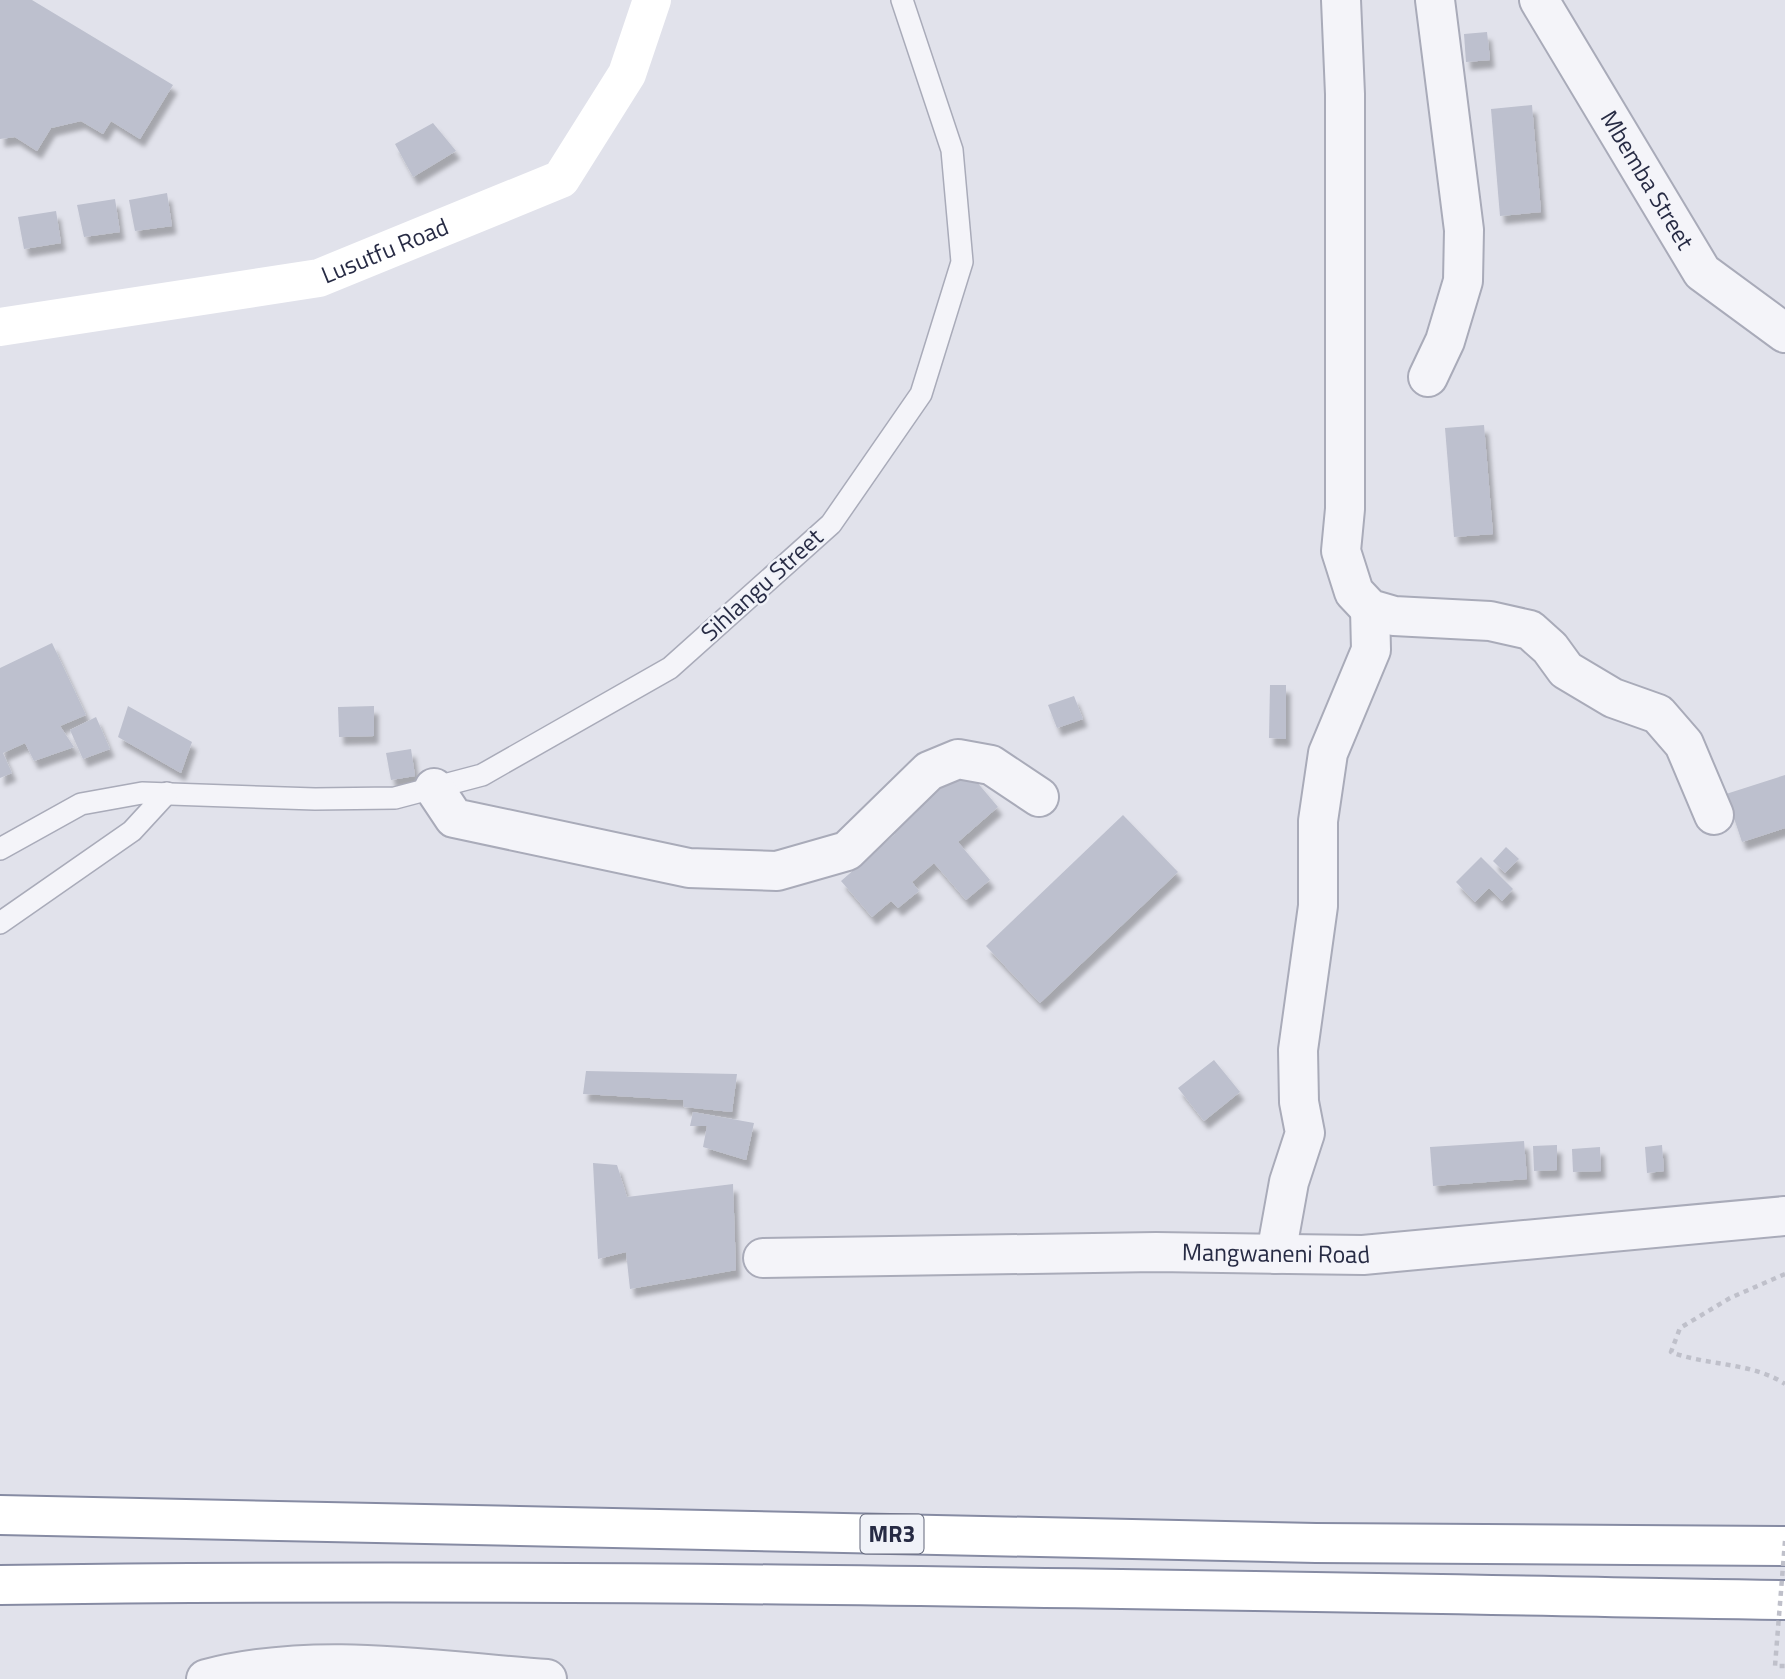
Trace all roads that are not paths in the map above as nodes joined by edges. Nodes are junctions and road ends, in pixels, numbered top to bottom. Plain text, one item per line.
1 (652, 0) edge
2 (902, 0) edge
3 (1341, 0) edge
4 (1435, 0) edge
5 (1539, 0) edge
6 (0, 327) edge
7 (1785, 333) edge
8 (1428, 377) dead end
9 (1370, 609) junction
10 (434, 788) junction
11 (167, 793) junction
12 (1039, 797) dead end
13 (1714, 815) dead end
14 (0, 849) edge
15 (0, 923) edge
16 (1785, 1216) edge
17 (1276, 1254) junction
18 (763, 1258) dead end
19 (0, 1515) edge
20 (1785, 1543) edge
21 (0, 1585) edge
22 (1785, 1600) edge
23 (206, 1679) edge
24 (547, 1679) edge

1 - 6 main road, Lusutfu Road
2 - 10 lane, Sihlangu Street
3 - 9 street
4 - 8 street
5 - 7 street, Mbemba Street
9 - 13 street
9 - 17 street
10 - 11 lane, Sihlangu Street
10 - 12 street
11 - 14 lane, Sihlangu Street
11 - 15 lane
16 - 17 street, Mangwaneni Road
17 - 18 street, Mangwaneni Road
19 - 20 main road, MR3
21 - 22 main road, MR3
23 - 24 street

